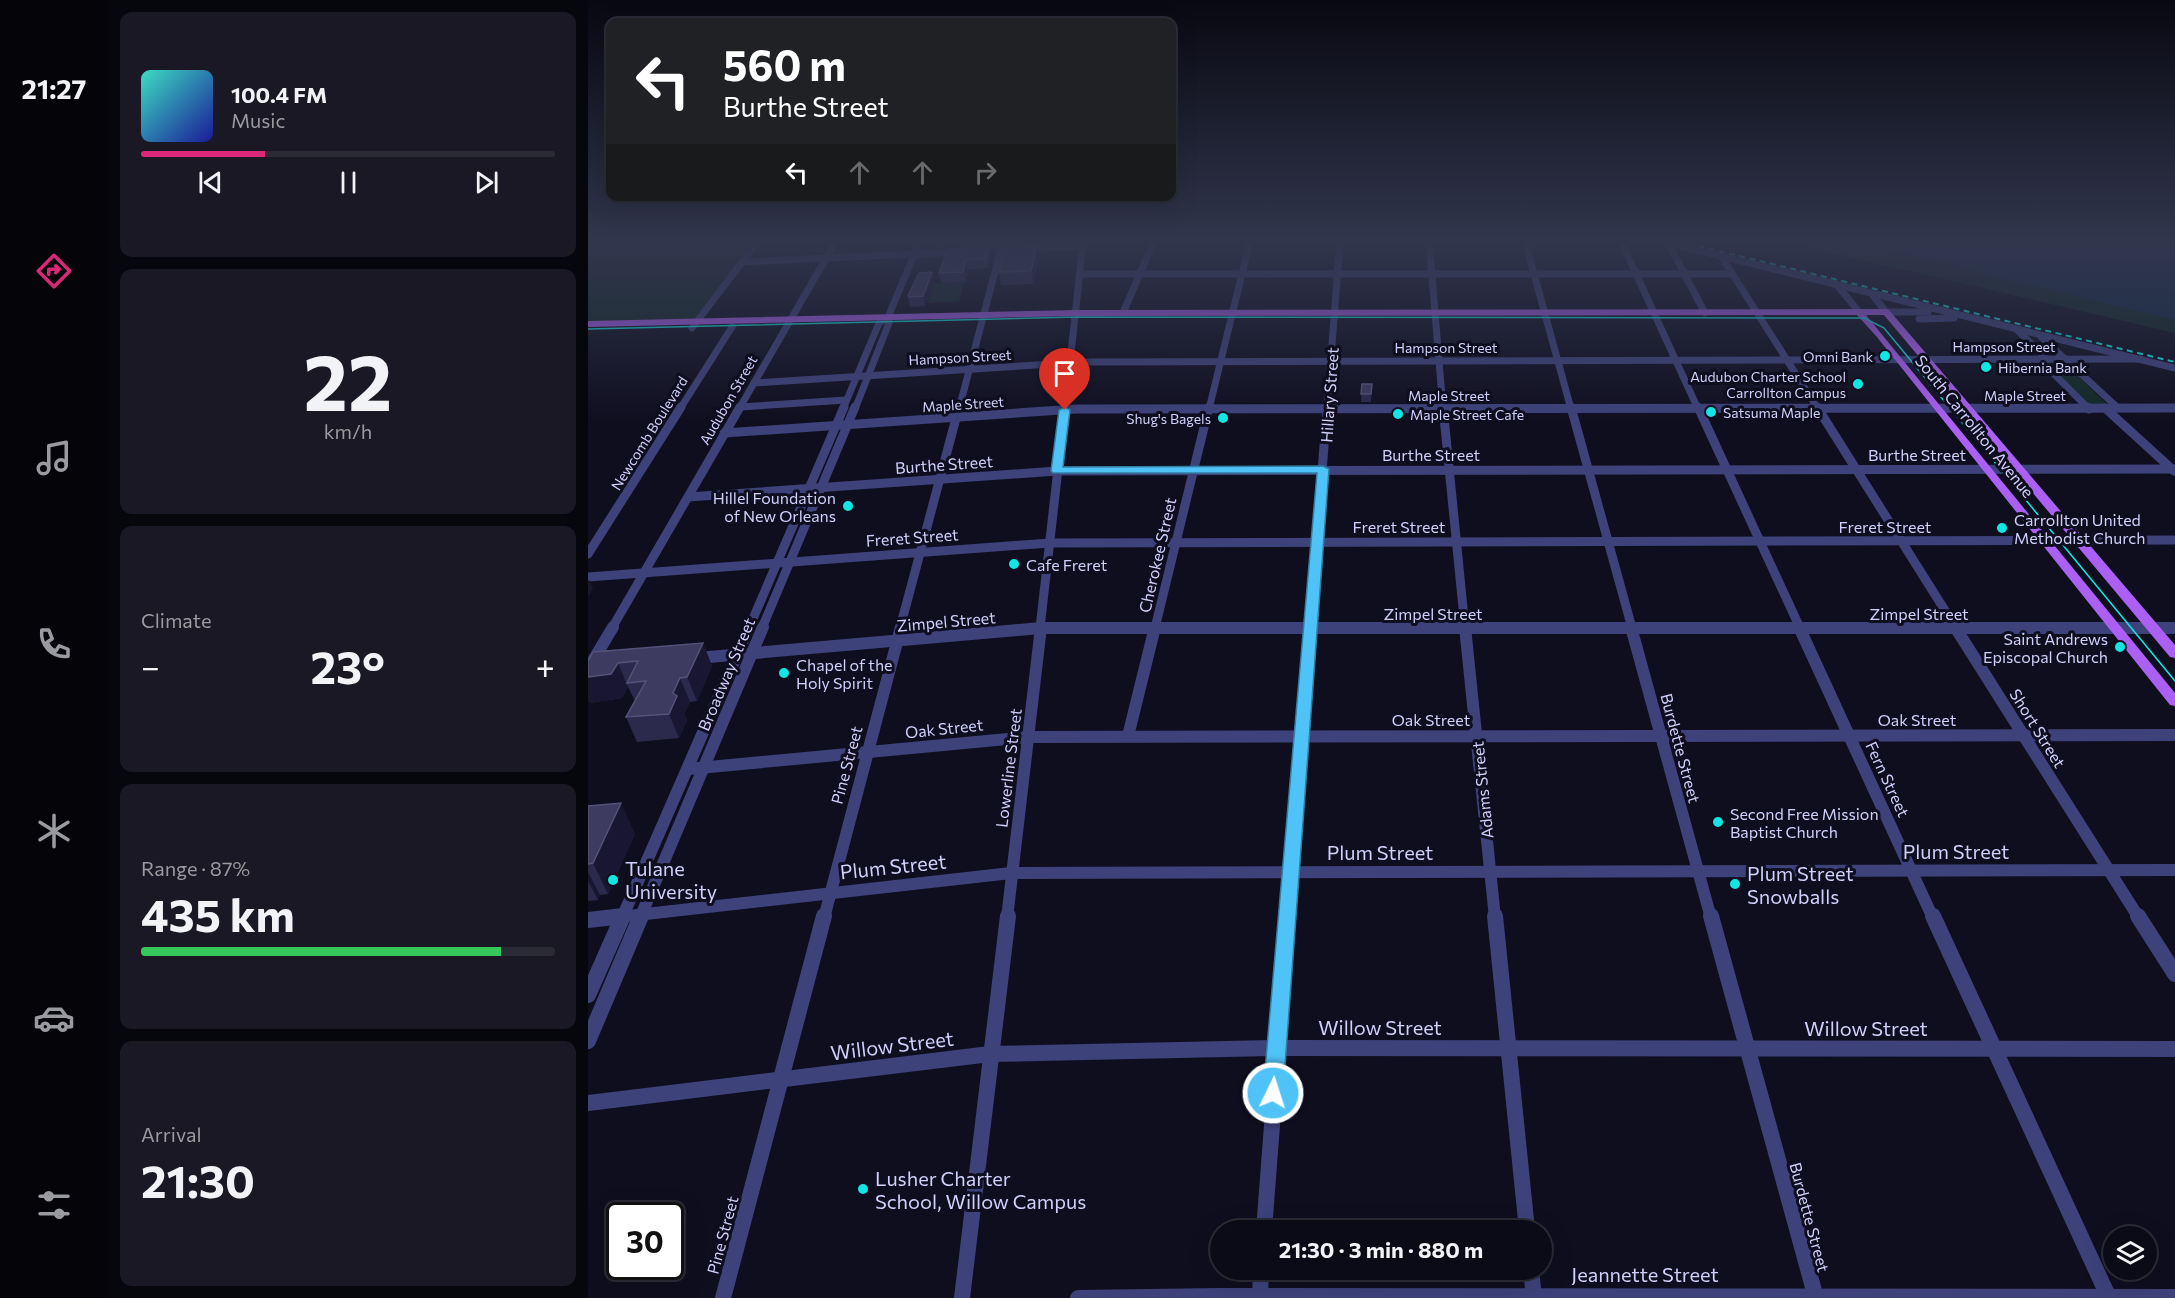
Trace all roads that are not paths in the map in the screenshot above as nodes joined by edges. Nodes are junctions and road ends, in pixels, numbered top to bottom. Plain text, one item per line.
1 (713, 302) edge
2 (801, 302) edge
3 (894, 302) edge
4 (986, 302) edge
5 (1078, 302) edge
6 (1128, 302) edge
7 (1235, 302) edge
8 (1335, 302) edge
9 (1435, 302) edge
10 (1542, 302) edge
11 (1649, 302) edge
12 (1699, 302) edge
13 (1749, 302) edge
14 (1850, 302) edge
15 (1878, 302) edge
16 (1902, 302) edge
17 (1944, 312) junction
18 (1123, 313) junction
19 (1705, 313) junction
20 (1077, 316) junction
21 (1232, 316) junction
22 (1335, 316) junction
23 (1436, 316) junction
24 (1546, 316) junction
25 (1656, 316) junction
26 (1758, 316) junction
27 (1862, 316) junction
28 (1889, 316) junction
29 (981, 318) junction
30 (1969, 318) junction
31 (885, 321) junction
32 (788, 323) junction
33 (695, 325) junction
34 (732, 327) junction
35 (2017, 329) junction
36 (588, 330) edge
37 (2042, 337) junction
38 (2026, 339) junction
39 (2140, 359) junction
40 (1331, 360) junction
41 (1438, 360) junction
42 (1558, 360) junction
43 (1676, 360) junction
44 (1786, 360) junction
45 (1900, 360) junction
46 (1925, 360) junction
47 (2044, 360) junction
48 (2065, 360) junction
49 (1221, 361) junction
50 (1072, 363) junction
51 (2175, 368) edge
52 (968, 370) junction
53 (868, 376) junction
54 (857, 377) junction
55 (754, 383) junction
56 (846, 400) junction
57 (740, 407) junction
58 (1209, 408) junction
59 (1328, 408) junction
60 (1443, 408) junction
61 (1571, 408) junction
62 (1699, 408) junction
63 (1817, 408) junction
64 (1939, 408) junction
65 (1966, 408) junction
66 (2111, 408) junction
67 (2175, 408) edge
68 (2089, 409) junction
69 (1065, 410) junction
70 (957, 418) junction
71 (835, 426) junction
72 (848, 426) junction
73 (724, 433) junction
74 (1323, 469) junction
75 (1450, 469) junction
76 (1588, 469) junction
77 (1727, 469) junction
78 (1857, 469) junction
79 (1987, 469) junction
80 (2017, 469) junction
81 (1192, 470) junction
82 (2174, 470) edge
83 (1057, 471) junction
84 (940, 479) junction
85 (810, 488) junction
86 (821, 488) junction
87 (688, 497) junction
88 (2045, 540) junction
89 (2078, 540) junction
90 (2175, 540) edge
91 (1177, 541) junction
92 (1318, 541) junction
93 (1458, 541) junction
94 (1608, 541) junction
95 (1760, 541) junction
96 (1900, 541) junction
97 (1050, 543) junction
98 (920, 552) junction
99 (588, 554) edge
100 (791, 561) junction
101 (777, 562) junction
102 (643, 572) junction
103 (588, 577) edge
104 (1041, 628) junction
105 (1155, 628) junction
106 (1310, 628) junction
107 (1465, 628) junction
108 (1800, 628) junction
109 (1956, 628) junction
110 (2115, 628) junction
111 (2152, 628) junction
112 (2175, 628) edge
113 (1633, 629) junction
114 (896, 641) junction
115 (752, 653) junction
116 (2175, 654) edge
117 (737, 655) junction
118 (690, 659) edge
119 (600, 666) edge
120 (2175, 702) edge
121 (1850, 735) junction
122 (2024, 735) junction
123 (2175, 735) edge
124 (1128, 736) junction
125 (1302, 736) junction
126 (1476, 736) junction
127 (1660, 736) junction
128 (1029, 737) junction
129 (867, 753) junction
130 (704, 767) junction
131 (688, 769) junction
132 (2110, 870) junction
133 (2175, 870) edge
134 (1697, 871) junction
135 (1912, 871) junction
136 (1291, 872) junction
137 (1490, 872) junction
138 (1011, 873) junction
139 (829, 893) junction
140 (642, 914) junction
141 (624, 916) junction
142 (588, 920) edge
143 (2175, 974) edge
144 (588, 995) edge
145 (588, 1041) edge
146 (1276, 1048) junction
147 (1508, 1048) junction
148 (1747, 1048) junction
149 (1994, 1049) junction
150 (2175, 1049) edge
151 (990, 1054) junction
152 (782, 1081) junction
153 (588, 1104) edge
154 (1265, 1220) edge
155 (1526, 1220) edge
156 (1261, 1280) edge
157 (1532, 1280) edge
158 (1260, 1297) edge
159 (1534, 1297) edge
160 (1816, 1297) edge
161 (2109, 1297) edge
162 (2175, 1297) edge
163 (723, 1298) edge
164 (962, 1298) edge
165 (1078, 1298) edge

1 - 33 street
2 - 32 street, Audubon Street
3 - 31 street, Broadway Street
4 - 29 street, Pine Street
5 - 20 street, Lowerline Street
6 - 18 street
7 - 21 street, Cherokee Street
8 - 22 street, Hillary Street
9 - 23 street, Adams Street
10 - 24 street, Burdette Street
11 - 25 street, Fern Street
12 - 19 street
13 - 26 street, Short Street
14 - 27 street, South Carrollton Avenue
15 - 28 street, South Carrollton Avenue
16 - 17 street
17 - 28 street
17 - 30 street
18 - 20 main road
18 - 21 main road
19 - 25 main road
19 - 26 main road
20 - 21 main road
20 - 29 main road
20 - 50 street, Lowerline Street
21 - 22 main road
21 - 49 street, Cherokee Street
22 - 23 main road
22 - 40 street, Hillary Street
23 - 24 main road
23 - 41 street, Adams Street
24 - 25 main road
24 - 42 street, Burdette Street
25 - 26 main road
25 - 43 street, Fern Street
26 - 27 main road
26 - 44 street, Short Street
27 - 28 main road
27 - 45 main road, South Carrollton Avenue
28 - 30 street
28 - 46 main road, South Carrollton Avenue
29 - 31 main road
29 - 52 street, Pine Street
30 - 35 street
31 - 32 main road
31 - 53 street, Broadway Street
31 - 54 street, Broadway Street
32 - 33 main road
32 - 34 main road
32 - 55 street, Audubon Street
33 - 34 main road
33 - 36 main road
34 - 99 street, Newcomb Boulevard
35 - 37 street
35 - 38 street
37 - 38 street
37 - 39 street
37 - 48 street
38 - 47 street
39 - 48 street, Hampson Street
39 - 51 street
40 - 41 street, Hampson Street
40 - 49 street, Hampson Street
40 - 59 street, Hillary Street
41 - 42 street, Hampson Street
41 - 60 street, Adams Street
42 - 43 street, Hampson Street
42 - 61 street, Burdette Street
43 - 44 street, Hampson Street
43 - 62 street, Fern Street
44 - 45 street, Hampson Street
44 - 63 street, Short Street
45 - 46 street, Hampson Street
45 - 64 main road, South Carrollton Avenue
46 - 47 street, Hampson Street
46 - 65 main road, South Carrollton Avenue
47 - 48 street, Hampson Street
47 - 68 street
48 - 66 street
49 - 50 street, Hampson Street
49 - 58 street, Cherokee Street
50 - 52 street, Hampson Street
50 - 69 street, Lowerline Street
52 - 53 street, Hampson Street
52 - 70 street, Pine Street
53 - 54 street, Hampson Street
53 - 72 street, Broadway Street
54 - 55 street, Hampson Street
54 - 56 street, Broadway Street
55 - 57 street, Audubon Street
56 - 57 street
56 - 71 street, Broadway Street
57 - 73 street, Audubon Street
58 - 59 street, Maple Street
58 - 69 street, Maple Street
58 - 81 street, Cherokee Street
59 - 60 street, Maple Street
59 - 74 street, Hillary Street
60 - 61 street, Maple Street
60 - 75 street, Adams Street
61 - 62 street, Maple Street
61 - 76 street, Burdette Street
62 - 63 street, Maple Street
62 - 77 street, Fern Street
63 - 64 street, Maple Street
63 - 78 street, Short Street
64 - 65 street, Maple Street
64 - 79 main road, South Carrollton Avenue
65 - 68 street, Maple Street
65 - 80 main road, South Carrollton Avenue
66 - 67 street, Maple Street
66 - 68 street, Maple Street
66 - 82 street
69 - 70 street, Maple Street
69 - 83 street, Lowerline Street
70 - 72 street, Maple Street
70 - 84 street, Pine Street
71 - 72 street, Maple Street
71 - 73 street, Maple Street
71 - 85 street, Broadway Street
72 - 86 street, Broadway Street
73 - 87 street, Audubon Street
74 - 75 street, Burthe Street
74 - 81 street, Burthe Street
74 - 92 street, Hillary Street
75 - 76 street, Burthe Street
75 - 93 street, Adams Street
76 - 77 street, Burthe Street
76 - 94 street, Burdette Street
77 - 78 street, Burthe Street
77 - 95 street, Fern Street
78 - 79 street, Burthe Street
78 - 96 street, Short Street
79 - 80 street, Burthe Street
79 - 88 main road, South Carrollton Avenue
80 - 82 street, Burthe Street
80 - 89 main road, South Carrollton Avenue
81 - 83 street, Burthe Street
81 - 91 street, Cherokee Street
83 - 84 street, Burthe Street
83 - 97 street, Lowerline Street
84 - 86 street, Burthe Street
84 - 98 street, Pine Street
85 - 86 street, Burthe Street
85 - 87 street, Burthe Street
85 - 101 street, Broadway Street
86 - 100 street, Broadway Street
87 - 102 street, Audubon Street
88 - 89 street, Freret Street
88 - 96 street, Freret Street
88 - 110 main road, South Carrollton Avenue
89 - 90 street, Freret Street
89 - 111 main road, South Carrollton Avenue
91 - 92 street, Freret Street
91 - 97 street, Freret Street
91 - 105 street, Cherokee Street
92 - 93 street, Freret Street
92 - 106 street, Hillary Street
93 - 94 street, Freret Street
93 - 107 street, Adams Street
94 - 95 street, Freret Street
94 - 113 street, Burdette Street
95 - 96 street, Freret Street
95 - 108 street, Fern Street
96 - 109 street, Short Street
97 - 98 street, Freret Street
97 - 104 street, Lowerline Street
98 - 100 street, Freret Street
98 - 114 street, Pine Street
100 - 101 street, Freret Street
100 - 115 street, Broadway Street
101 - 102 street, Freret Street
101 - 117 street, Broadway Street
102 - 103 street, Freret Street
102 - 119 street, Audubon Street
104 - 105 street, Zimpel Street
104 - 114 street, Zimpel Street
104 - 128 street, Lowerline Street
105 - 106 street, Zimpel Street
105 - 124 street, Cherokee Street
106 - 107 street, Zimpel Street
106 - 125 street, Hillary Street
107 - 113 street, Zimpel Street
107 - 126 street, Adams Street
108 - 109 street, Zimpel Street
108 - 113 street, Zimpel Street
108 - 121 street, Fern Street
109 - 110 street, Zimpel Street
109 - 122 street, Short Street
110 - 111 street, Zimpel Street
110 - 120 main road, South Carrollton Avenue
111 - 112 street
111 - 116 main road, South Carrollton Avenue
113 - 127 street, Burdette Street
114 - 115 street, Zimpel Street
114 - 129 street, Pine Street
115 - 117 street, Zimpel Street
115 - 130 street, Broadway Street
117 - 118 street, Zimpel Street
117 - 131 street, Broadway Street
121 - 122 street, Oak Street
121 - 127 street, Oak Street
121 - 135 street, Fern Street
122 - 123 street, Oak Street
122 - 132 street, Short Street
124 - 125 street, Oak Street
124 - 128 street, Oak Street
125 - 126 street, Oak Street
125 - 136 street, Hillary Street
126 - 127 street, Oak Street
126 - 137 street, Adams Street
127 - 134 street, Burdette Street
128 - 129 street, Oak Street
128 - 138 street, Lowerline Street
129 - 130 street, Oak Street
129 - 139 street, Pine Street
130 - 131 street, Oak Street
130 - 140 street, Broadway Street
131 - 141 street, Broadway Street
132 - 133 street, Plum Street
132 - 135 street, Plum Street
132 - 143 street, Short Street
134 - 135 street, Plum Street
134 - 137 street, Plum Street
134 - 148 street, Burdette Street
135 - 149 street, Fern Street
136 - 137 street, Plum Street
136 - 138 street, Plum Street
136 - 146 street, Hillary Street
137 - 147 street, Adams Street
138 - 139 street, Plum Street
138 - 151 street, Lowerline Street
139 - 140 street, Plum Street
139 - 152 street, Pine Street
140 - 141 street, Plum Street
140 - 145 street, Broadway Street
141 - 142 street, Plum Street
141 - 144 street, Broadway Street
146 - 147 street, Willow Street
146 - 151 street, Willow Street
146 - 154 street, Hillary Street
147 - 148 street, Willow Street
147 - 155 street, Adams Street
148 - 149 street, Willow Street
148 - 160 street, Burdette Street
149 - 150 street, Willow Street
149 - 161 street, Fern Street
151 - 152 street, Willow Street
151 - 164 street, Lowerline Street
152 - 153 street, Willow Street
152 - 163 street, Pine Street
156 - 158 street
157 - 159 street
158 - 159 street, Jeannette Street
158 - 165 street, Jeannette Street
159 - 160 street, Jeannette Street
160 - 161 street, Jeannette Street
161 - 162 street, Jeannette Street

